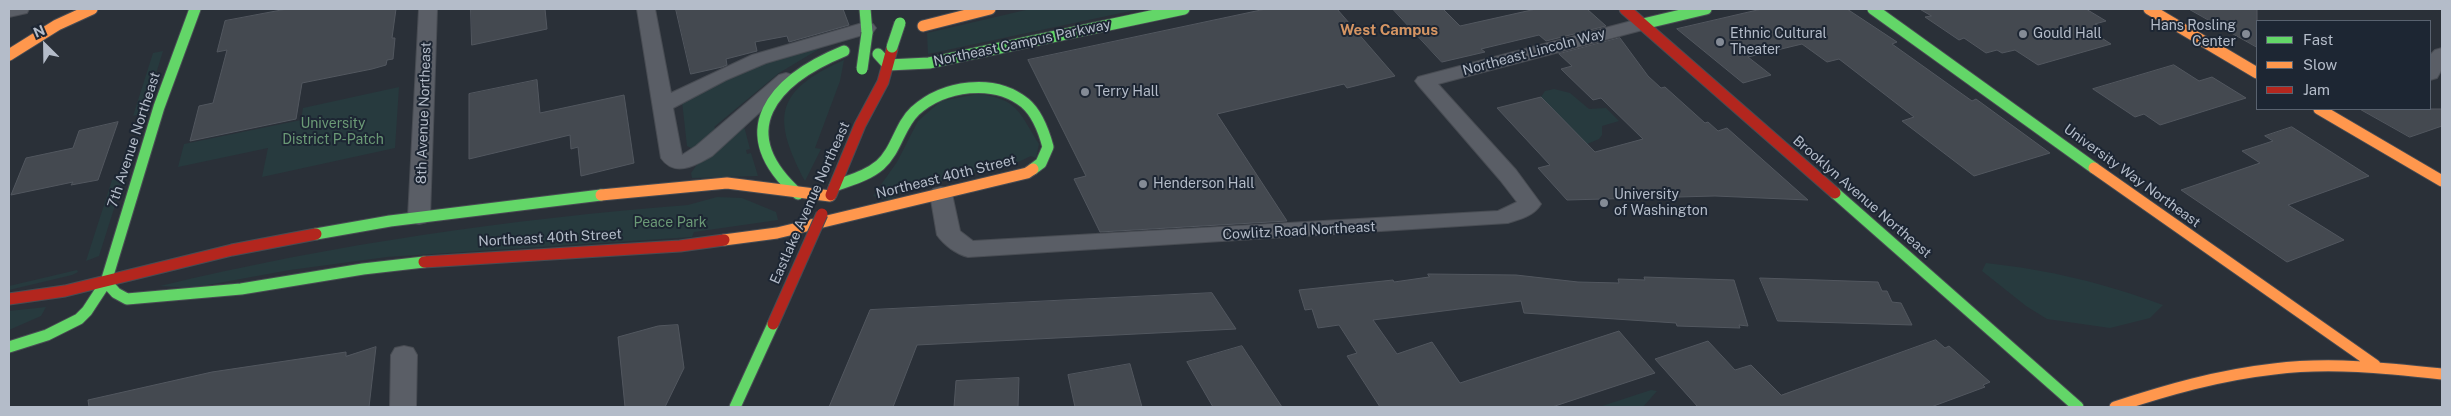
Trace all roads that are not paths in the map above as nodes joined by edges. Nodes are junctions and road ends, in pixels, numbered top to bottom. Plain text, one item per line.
1 (20, 9) edge
2 (92, 9) edge
3 (195, 9) edge
4 (428, 9) edge
5 (646, 9) edge
6 (904, 9) edge
7 (990, 9) edge
8 (1184, 9) edge
9 (1626, 9) edge
10 (1706, 9) edge
11 (1873, 9) edge
12 (2149, 9) edge
13 (9, 11) edge
14 (866, 23) edge
15 (1643, 24) junction
16 (923, 26) dead end
17 (844, 51) dead end
18 (981, 52) junction
19 (2442, 54) edge
20 (9, 55) edge
21 (818, 61) junction
22 (888, 65) junction
23 (2256, 71) edge
24 (2431, 72) edge
25 (932, 76) dead end
26 (1425, 80) joint
27 (861, 82) dead end
28 (861, 99) dead end
29 (663, 104) junction
30 (2321, 110) edge
31 (865, 126) junction
32 (680, 163) junction
33 (2442, 181) edge
34 (668, 187) junction
35 (833, 191) junction
36 (798, 194) junction
37 (940, 194) junction
38 (419, 217) junction
39 (106, 282) junction
40 (9, 299) edge
41 (9, 347) edge
42 (404, 355) dead end
43 (2375, 365) junction
44 (2442, 374) edge
45 (403, 407) edge
46 (734, 407) edge
47 (2078, 407) edge
48 (2115, 407) edge

1 - 13 street
2 - 20 main road
3 - 39 main road, 7th Avenue Northeast
4 - 38 street, 8th Avenue Northeast
5 - 29 street
6 - 22 main road, Eastlake Avenue Northeast, bridge
7 - 16 main road
8 - 18 main road, Northeast Campus Parkway
9 - 15 main road, Brooklyn Avenue Northeast
10 - 15 main road
11 - 43 main road, University Way Northeast
12 - 23 main road
14 - 22 main road
14 - 27 main road, bridge
14 - 29 street
15 - 26 street, Northeast Lincoln Way
15 - 47 main road, Brooklyn Avenue Northeast
17 - 21 main road
18 - 22 main road, Northeast Campus Parkway
18 - 25 main road
19 - 24 street
21 - 32 street
21 - 36 main road
22 - 31 main road, Eastlake Avenue Northeast
26 - 37 street, Cowlitz Road Northeast
28 - 31 main road
29 - 32 street
30 - 33 main road
31 - 35 main road, Eastlake Avenue Northeast
32 - 34 street
34 - 36 main road
34 - 38 main road
35 - 36 main road
35 - 37 main road, Northeast 40th Street
35 - 46 main road, Eastlake Avenue Northeast, bridge
37 - 39 main road, Northeast 40th Street
38 - 39 main road
39 - 40 main road
39 - 41 main road
42 - 45 street
43 - 44 main road
43 - 48 main road

